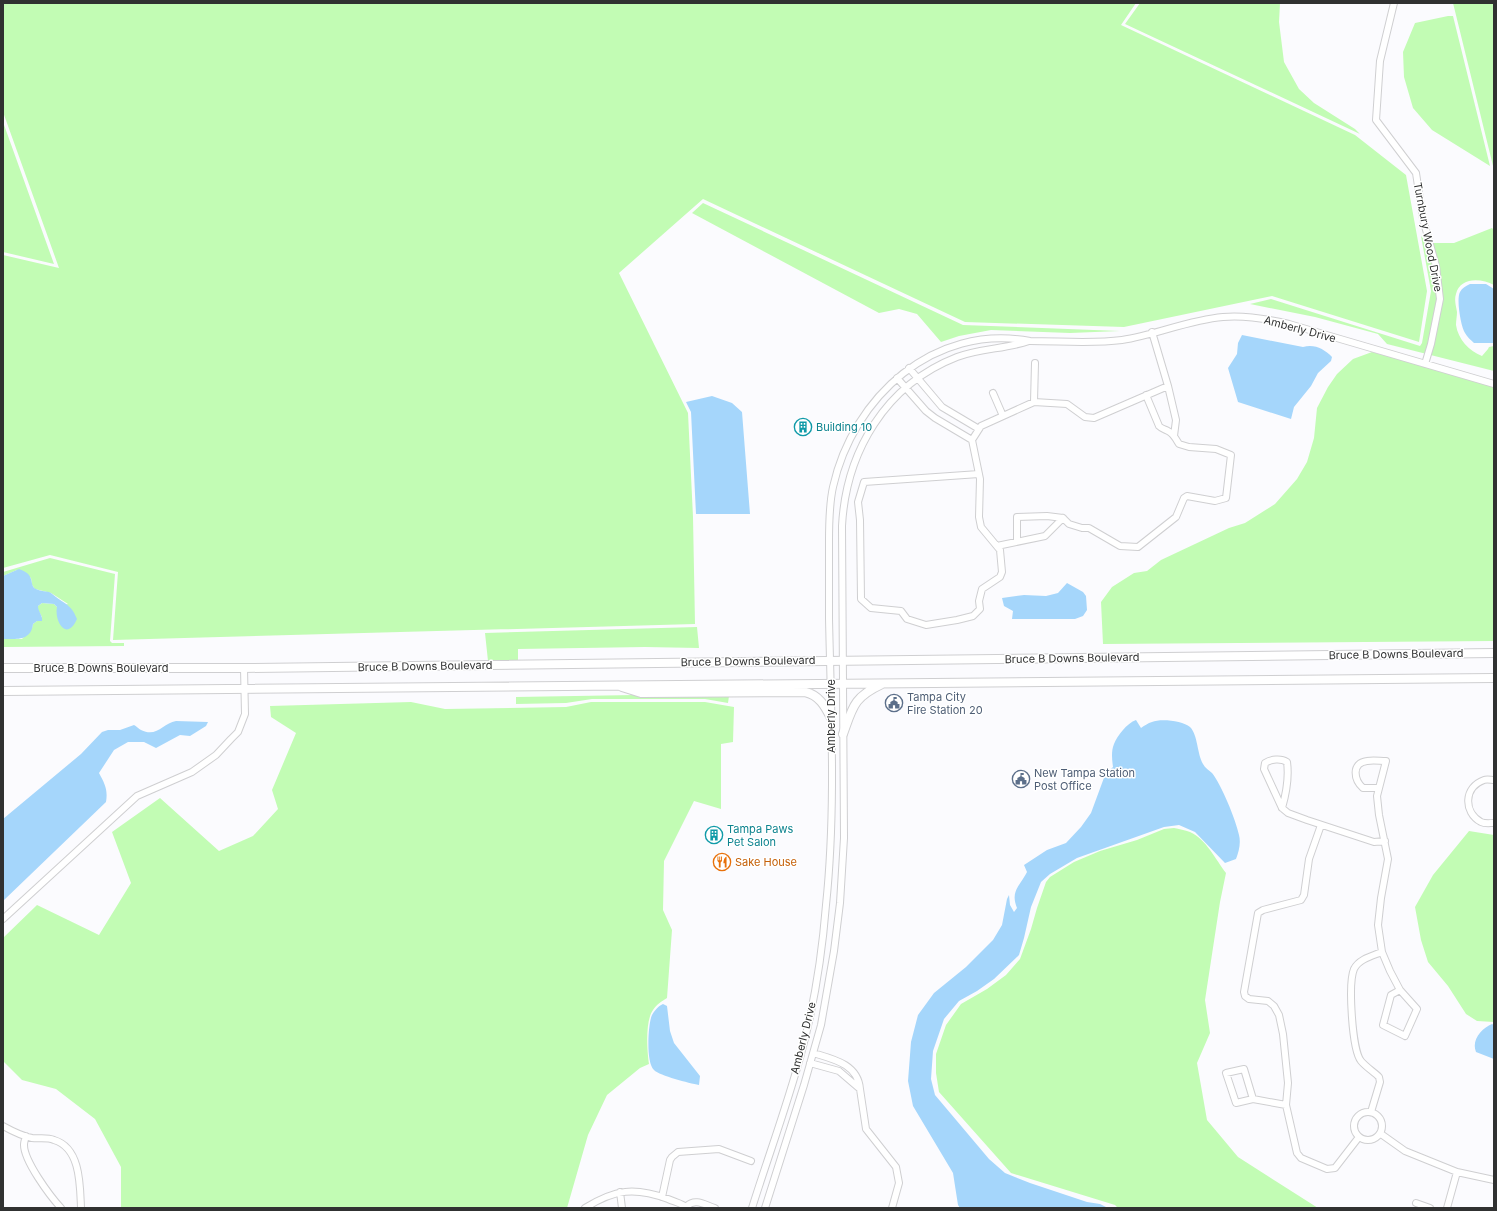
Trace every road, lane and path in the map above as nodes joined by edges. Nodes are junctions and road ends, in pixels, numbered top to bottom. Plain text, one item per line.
1 (1394, 3) edge
2 (1152, 332) junction
3 (1030, 341) junction
4 (1035, 363) dead end
5 (1425, 364) junction
6 (909, 368) junction
7 (897, 378) junction
8 (918, 379) junction
9 (1494, 384) edge
10 (1168, 386) junction
11 (906, 389) junction
12 (993, 393) dead end
13 (1146, 395) junction
14 (936, 402) junction
15 (1034, 402) junction
16 (926, 411) junction
17 (1003, 416) junction
18 (979, 429) junction
19 (1174, 436) junction
20 (972, 440) junction
21 (979, 474) junction
22 (1063, 518) junction
23 (1017, 541) junction
24 (997, 546) junction
25 (1494, 653) edge
26 (830, 660) junction
27 (843, 660) junction
28 (3, 668) edge
29 (244, 668) junction
30 (1494, 678) edge
31 (885, 682) junction
32 (831, 683) junction
33 (843, 683) junction
34 (615, 685) junction
35 (245, 688) junction
36 (3, 691) edge
37 (831, 718) junction
38 (843, 734) junction
39 (1494, 780) edge
40 (1379, 788) junction
41 (1282, 808) junction
42 (1494, 823) edge
43 (1321, 825) junction
44 (1385, 841) junction
45 (3, 919) edge
46 (1382, 952) junction
47 (1400, 990) junction
48 (801, 1053) junction
49 (812, 1055) junction
50 (810, 1063) junction
51 (842, 1063) junction
52 (839, 1071) junction
53 (860, 1089) junction
54 (1253, 1099) junction
55 (1286, 1105) junction
56 (1371, 1112) junction
57 (3, 1126) edge
58 (1380, 1134) junction
59 (26, 1136) junction
60 (1359, 1138) junction
61 (751, 1161) dead end
62 (1458, 1172) junction
63 (1494, 1180) edge
64 (620, 1192) junction
65 (662, 1197) junction
66 (1416, 1203) dead end
67 (688, 1207) edge
68 (61, 1208) edge
69 (81, 1208) edge
70 (585, 1208) edge
71 (622, 1208) edge
72 (715, 1208) edge
73 (752, 1208) edge
74 (765, 1208) edge
75 (892, 1208) edge
76 (1430, 1208) edge
77 (1447, 1208) edge

1 - 5 street, Turnbury Wood Drive
2 - 3 street, Amberly Drive
2 - 5 street, Amberly Drive
2 - 10 street
3 - 6 street, Amberly Drive
3 - 8 street, Amberly Drive
4 - 15 street
5 - 9 street, Amberly Drive
6 - 7 street, Amberly Drive
6 - 8 street
7 - 11 street
7 - 26 street, Amberly Drive
8 - 11 street, Amberly Drive
8 - 14 street
10 - 13 street
10 - 19 street
11 - 16 street
11 - 27 street, Amberly Drive
12 - 17 street
13 - 15 street
13 - 19 street
14 - 16 street
14 - 18 street
15 - 17 street
16 - 20 street
17 - 18 street
18 - 20 street
19 - 22 street
20 - 21 street
21 - 24 street
21 - 24 street
22 - 23 street
22 - 23 street
23 - 24 street
25 - 27 main road, Bruce B Downs Boulevard
26 - 27 main road, Bruce B Downs Boulevard
26 - 29 main road, Bruce B Downs Boulevard
26 - 32 street, Amberly Drive
27 - 33 street, Amberly Drive
28 - 29 main road, Bruce B Downs Boulevard
29 - 35 street
30 - 31 main road, Bruce B Downs Boulevard
31 - 33 main road, Bruce B Downs Boulevard
31 - 38 main road
32 - 33 main road, Bruce B Downs Boulevard
32 - 34 main road, Bruce B Downs Boulevard
32 - 37 street, Amberly Drive
33 - 38 street, Amberly Drive
34 - 35 main road, Bruce B Downs Boulevard
34 - 37 main road
35 - 36 main road, Bruce B Downs Boulevard
35 - 45 street
37 - 48 street, Amberly Drive
38 - 49 street, Amberly Drive
39 - 42 street
40 - 40 street
40 - 44 street
41 - 41 street
41 - 43 street
43 - 44 street
43 - 55 street
44 - 46 street
46 - 47 street
46 - 56 street
47 - 47 street
48 - 49 street
48 - 73 street, Amberly Drive
49 - 50 street, Amberly Drive
49 - 51 street
50 - 52 street
50 - 74 street, Amberly Drive
51 - 52 street
51 - 53 street
52 - 53 street
53 - 75 street
54 - 54 street
54 - 55 street
55 - 60 street
56 - 58 street
56 - 60 street
57 - 59 street
58 - 60 street
58 - 62 street
59 - 68 street
59 - 69 street
61 - 65 street
62 - 63 street
62 - 77 street
64 - 65 street
64 - 70 street
64 - 71 street
65 - 67 street
66 - 76 street
67 - 72 street

